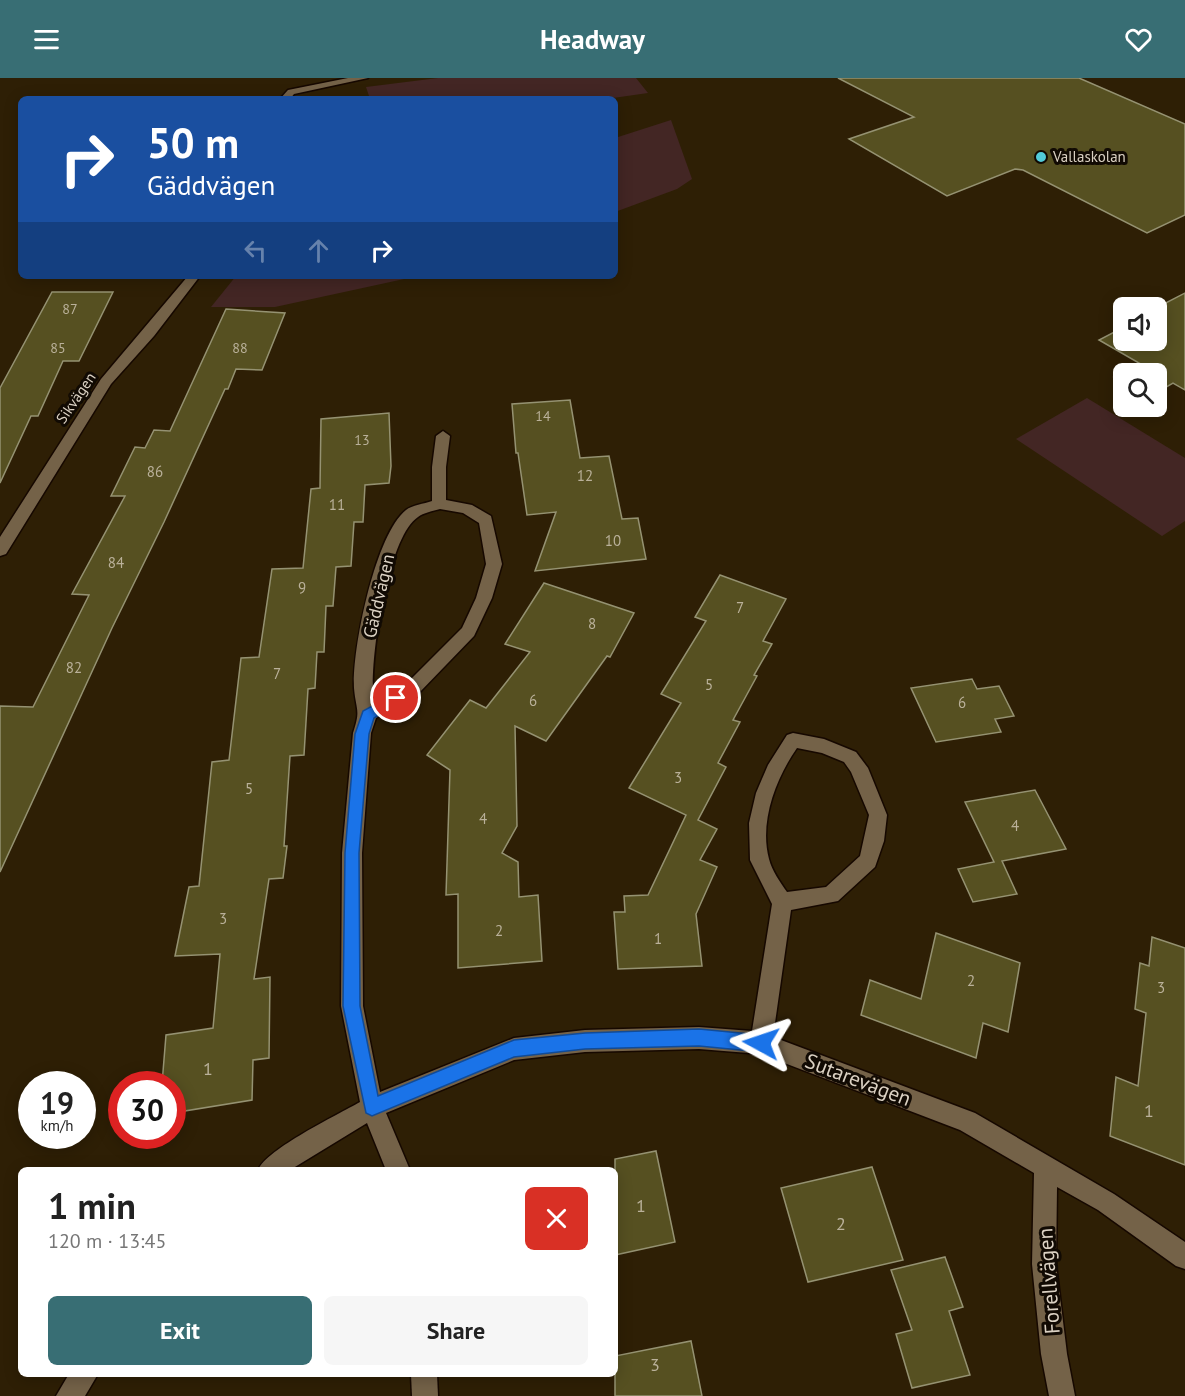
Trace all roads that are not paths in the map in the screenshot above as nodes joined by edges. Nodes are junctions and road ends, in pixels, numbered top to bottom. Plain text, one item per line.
1 (363, 78) edge
2 (288, 96) edge
3 (192, 279) edge
4 (443, 436) dead end
5 (439, 504) junction
6 (5, 530) edge
7 (0, 549) edge
8 (368, 714) junction
9 (782, 902) junction
10 (761, 1043) junction
11 (372, 1107) junction
12 (1046, 1166) junction
13 (274, 1167) edge
14 (397, 1167) edge
15 (1185, 1257) edge
16 (83, 1377) edge
17 (424, 1377) edge
18 (69, 1396) edge
19 (425, 1396) edge
20 (1062, 1396) edge

1 - 2 street
3 - 6 street, Sikvägen
4 - 5 street
5 - 8 street, Gäddvägen
5 - 8 street
6 - 7 street, Sikvägen
8 - 11 street, Gäddvägen
9 - 9 street
9 - 10 street
10 - 11 street, Sutarevägen
10 - 12 street, Sutarevägen
11 - 13 street, Sutarevägen
11 - 14 street, Gäddvägen
12 - 15 street, Sutarevägen
12 - 20 street, Forellvägen
16 - 18 street
17 - 19 street

